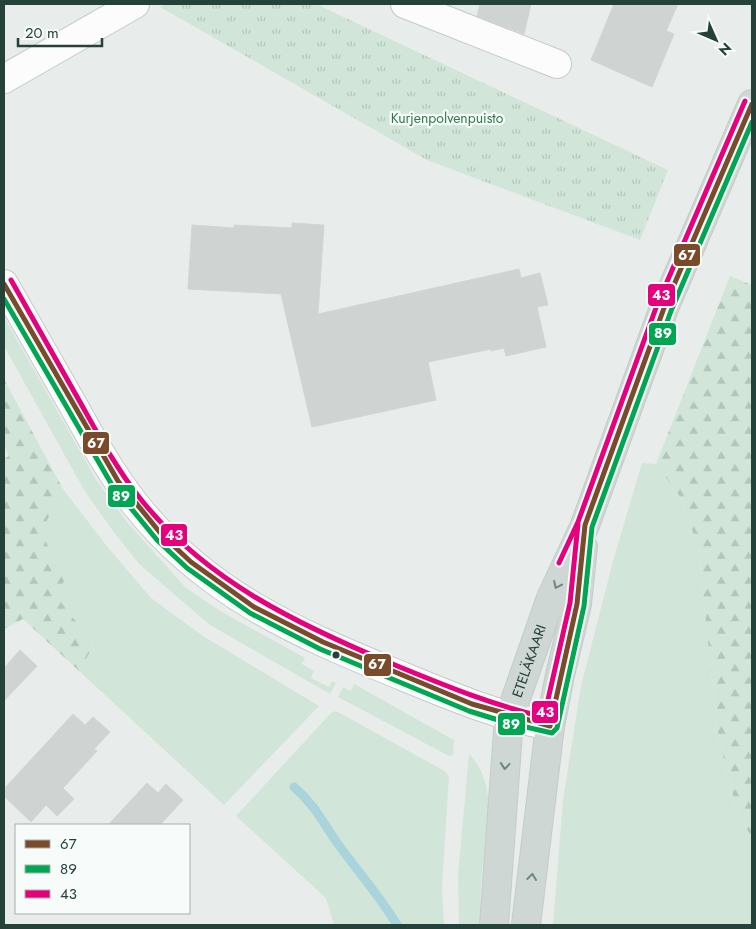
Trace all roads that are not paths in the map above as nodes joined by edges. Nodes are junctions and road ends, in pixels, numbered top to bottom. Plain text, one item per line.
1 (135, 4) edge
2 (405, 4) edge
3 (558, 64) dead end
4 (4, 79) edge
5 (752, 104) edge
6 (4, 284) edge
7 (585, 525) junction
8 (509, 718) junction
9 (550, 726) junction
10 (494, 925) edge
11 (526, 925) edge

1 - 4 street
2 - 3 street
5 - 7 main road, ETELÄKAARI
6 - 8 street
7 -> 8 main road, ETELÄKAARI
7 - 9 main road, ETELÄKAARI
8 - 9 street
8 -> 10 main road, ETELÄKAARI
11 -> 9 main road, ETELÄKAARI

